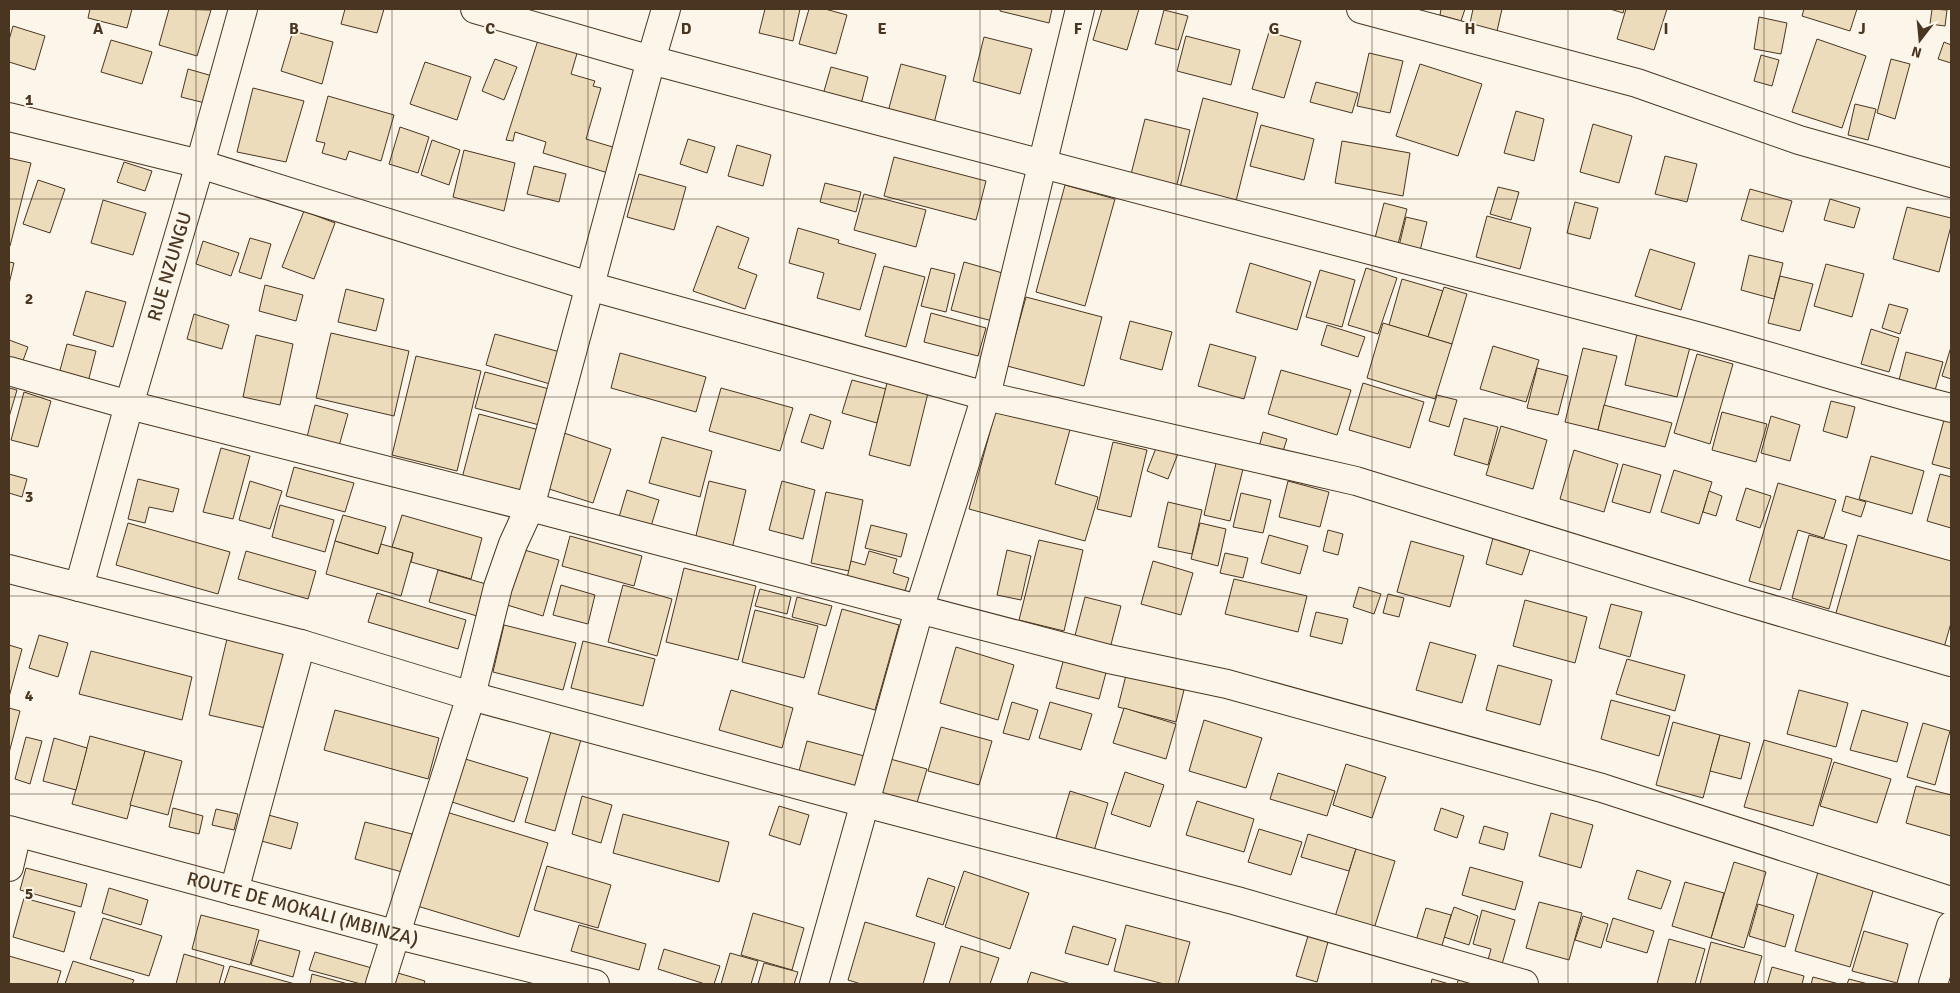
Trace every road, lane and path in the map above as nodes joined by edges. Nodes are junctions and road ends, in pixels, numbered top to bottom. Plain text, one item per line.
1 (243, 9) edge
2 (475, 9) edge
3 (666, 9) edge
4 (1080, 9) edge
5 (1361, 9) edge
6 (652, 60) junction
7 (9, 117) edge
8 (200, 164) junction
9 (1042, 165) junction
10 (1951, 183) edge
11 (589, 286) junction
12 (9, 372) edge
13 (986, 396) junction
14 (129, 405) junction
15 (1951, 408) edge
16 (530, 507) junction
17 (9, 569) edge
18 (79, 587) junction
19 (919, 610) junction
20 (301, 644) junction
21 (1951, 662) edge
22 (471, 696) junction
23 (865, 803) junction
24 (13, 831) edge
25 (9, 867) edge
26 (234, 891) junction
27 (1951, 901) edge
28 (1951, 926) edge
29 (394, 934) junction
30 (380, 984) edge
31 (596, 984) edge
32 (814, 984) edge
33 (1520, 984) edge
34 (1933, 984) edge

1 - 8 street, RUE NZUNGU
2 - 6 street
3 - 6 street
4 - 9 street
5 - 10 street
6 - 9 street
6 - 11 street
7 - 8 street
8 - 11 street
8 - 14 street, RUE NZUNGU
9 - 13 street
9 - 15 street
11 - 13 street
11 - 16 street
12 - 14 street
13 - 19 street
13 - 21 street
14 - 16 street
14 - 18 street, RUE NZUNGU
16 - 19 street
16 - 22 street
17 - 18 street
18 - 20 street
19 - 23 street
19 - 27 street
20 - 22 street
20 - 26 street
22 - 23 street
22 - 29 street
23 - 32 street
23 - 33 street
24 - 25 street
24 - 26 street, ROUTE DE MOKALI (MBINZA)
26 - 29 street, ROUTE DE MOKALI (MBINZA)
28 - 34 street
29 - 30 street
29 - 31 street, ROUTE DE MOKALI (MBINZA)

